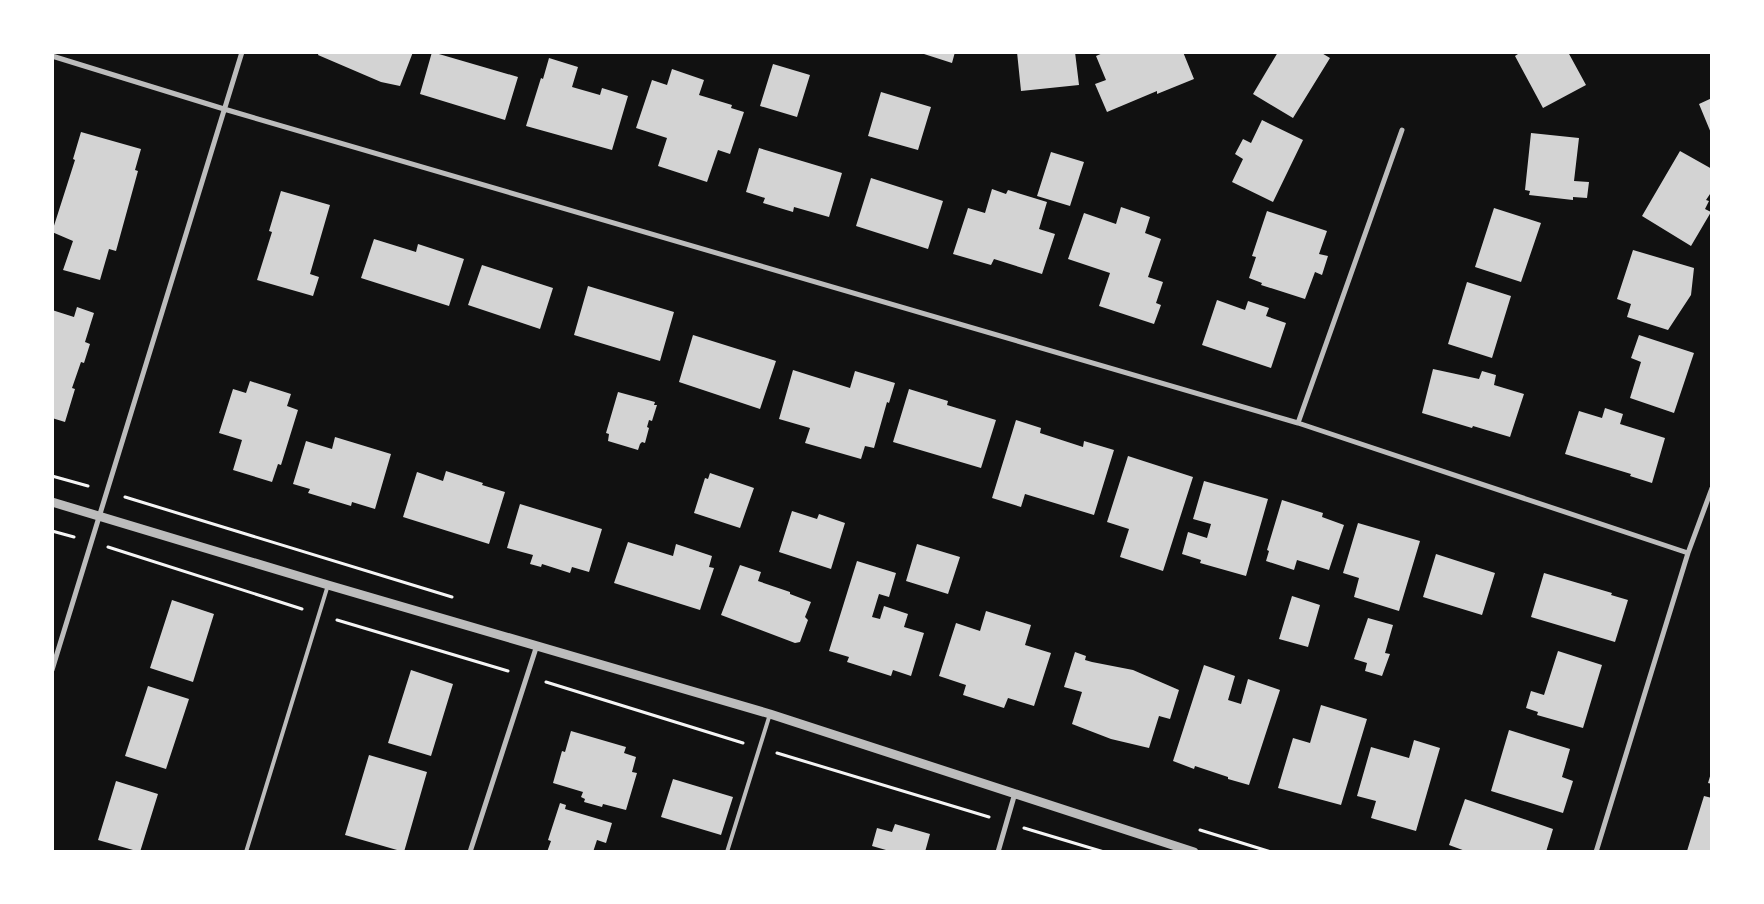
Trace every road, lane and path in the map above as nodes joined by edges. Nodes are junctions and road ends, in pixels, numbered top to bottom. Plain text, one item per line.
1 (242, 52) edge
2 (52, 56) edge
3 (224, 109) junction
4 (1402, 130) dead end
5 (1298, 423) junction
6 (1712, 488) edge
7 (52, 502) edge
8 (100, 517) junction
9 (52, 531) edge
10 (92, 542) junction
11 (1688, 553) junction
12 (328, 585) junction
13 (318, 614) junction
14 (537, 645) junction
15 (52, 670) edge
16 (527, 676) junction
17 (770, 714) junction
18 (758, 748) junction
19 (1015, 793) junction
20 (1007, 823) junction
21 (246, 852) edge
22 (470, 852) edge
23 (726, 852) edge
24 (998, 852) edge
25 (1104, 852) edge
26 (1194, 852) edge
27 (1596, 852) edge

1 - 3 street
2 - 3 street
3 - 5 street
3 - 8 street
4 - 5 street
5 - 11 street
6 - 11 street
7 - 8 street
8 - 10 street
8 - 12 street
9 - 10 path
10 - 13 path
10 - 15 street
11 - 27 street
12 - 13 lane
12 - 14 street
13 - 16 path
13 - 21 lane
14 - 16 street
14 - 17 street
16 - 18 path
16 - 22 street
17 - 18 lane
17 - 19 street
18 - 20 path
18 - 23 lane
19 - 20 street
19 - 26 street
20 - 24 street
20 - 25 path

